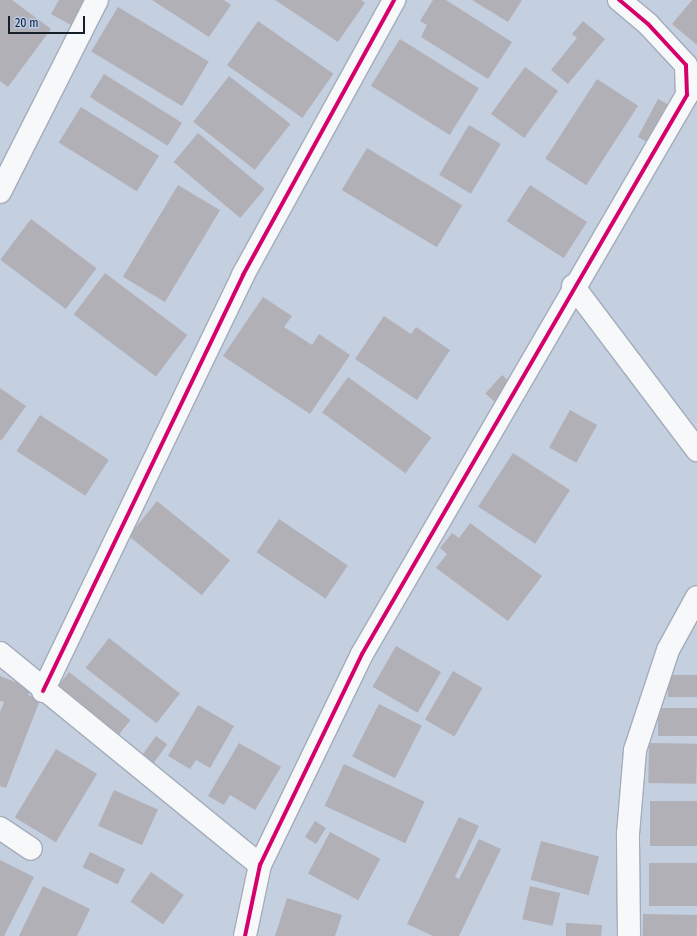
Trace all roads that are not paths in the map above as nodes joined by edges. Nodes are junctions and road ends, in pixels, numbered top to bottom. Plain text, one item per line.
1 (97, 0) edge
2 (394, 0) edge
3 (619, 0) edge
4 (0, 192) edge
5 (574, 286) junction
6 (697, 450) edge
7 (697, 597) edge
8 (0, 653) edge
9 (43, 691) junction
10 (0, 828) edge
11 (31, 849) dead end
12 (260, 865) junction
13 (245, 936) edge
14 (629, 936) edge

1 - 4 street
2 - 9 street
3 - 5 street
5 - 6 street
5 - 12 street
7 - 14 street
8 - 9 street
9 - 12 street
10 - 11 street
12 - 13 street

